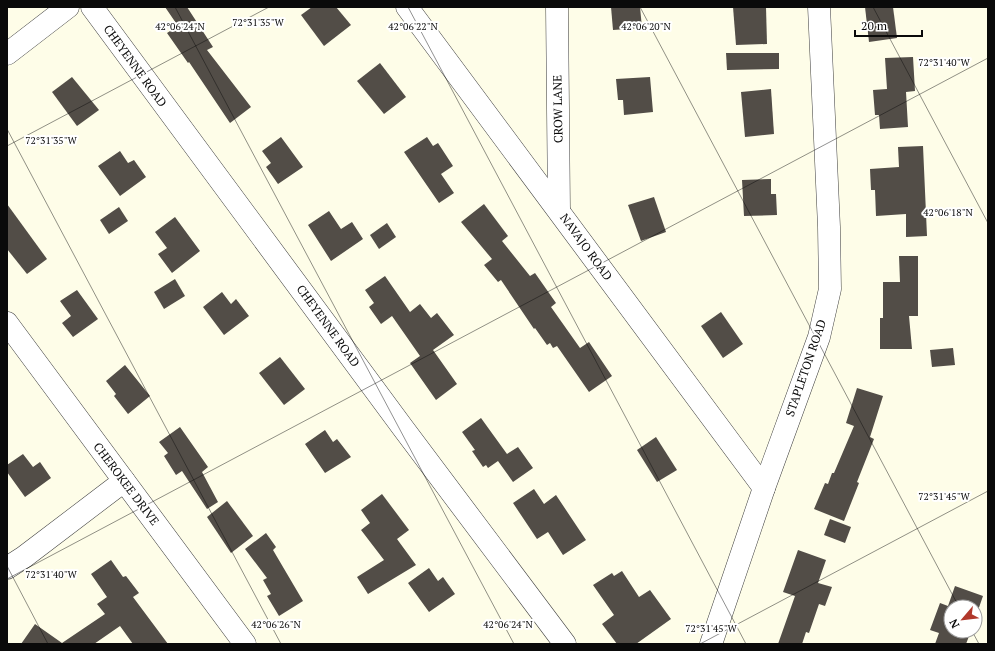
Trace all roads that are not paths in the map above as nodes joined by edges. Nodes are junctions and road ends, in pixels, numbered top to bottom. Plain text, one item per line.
1 (68, 7) edge
2 (92, 7) edge
3 (408, 7) edge
4 (557, 7) edge
5 (819, 7) edge
6 (7, 54) edge
7 (559, 211) junction
8 (7, 323) edge
9 (124, 481) junction
10 (764, 488) junction
11 (7, 568) edge
12 (245, 644) edge
13 (565, 644) edge
14 (711, 644) edge

1 - 6 street
2 - 13 street, CHEYENNE ROAD
3 - 7 street, NAVAJO ROAD
4 - 7 street, CROW LANE
5 - 10 street, STAPLETON ROAD
7 - 10 street, NAVAJO ROAD
8 - 9 street, CHEROKEE DRIVE
9 - 11 street
9 - 12 street, CHEROKEE DRIVE
10 - 14 street, STAPLETON ROAD

